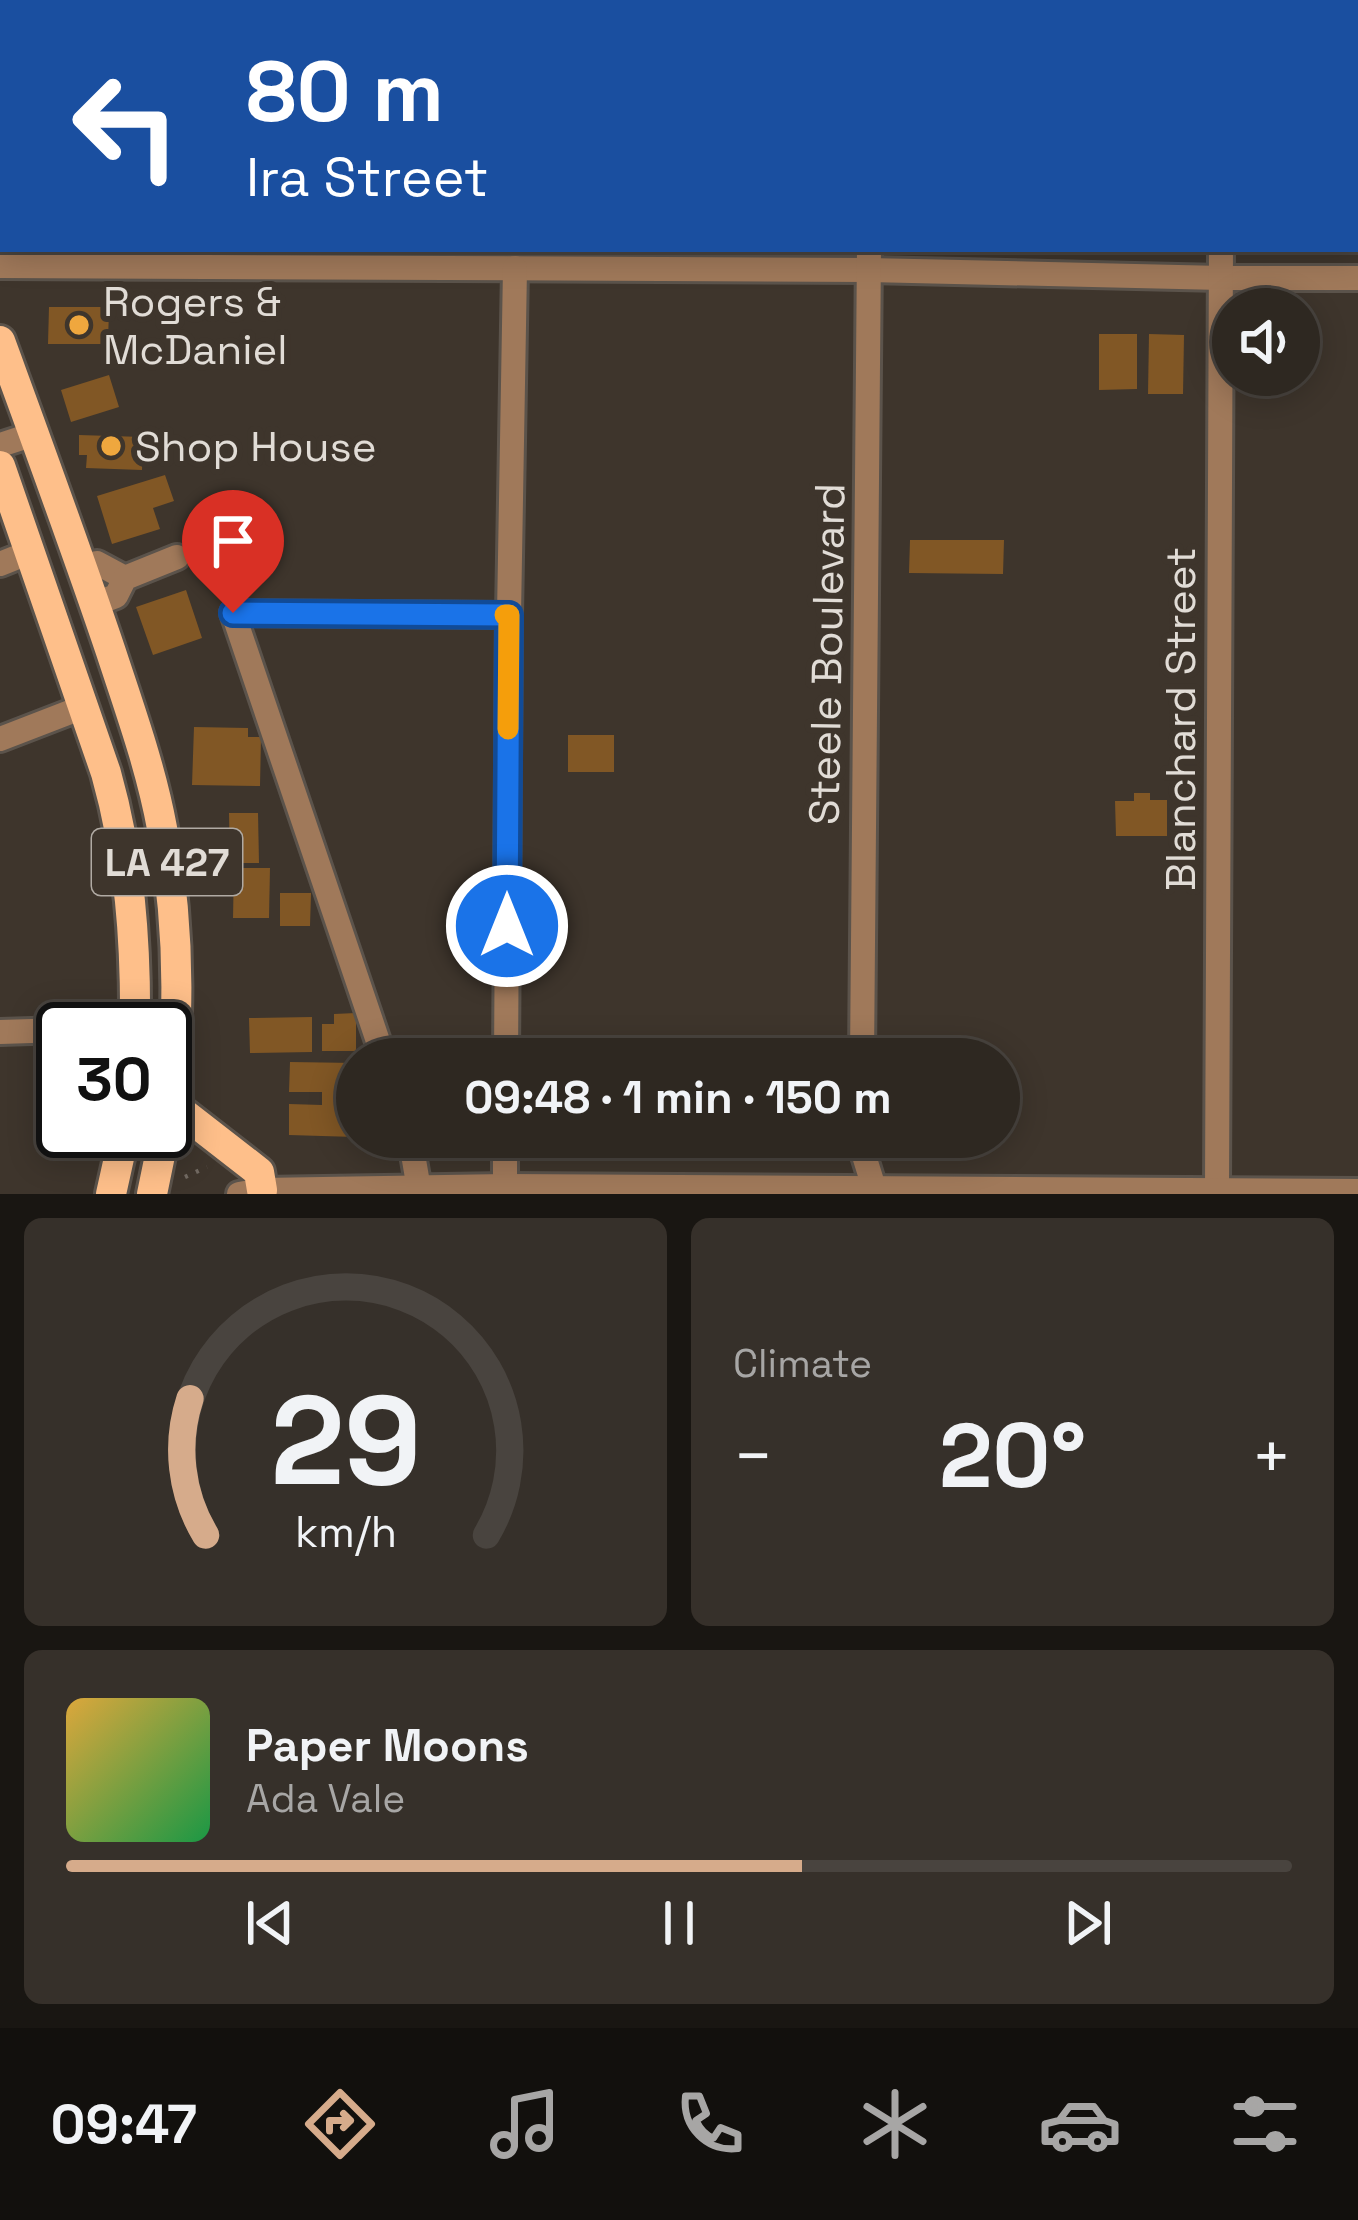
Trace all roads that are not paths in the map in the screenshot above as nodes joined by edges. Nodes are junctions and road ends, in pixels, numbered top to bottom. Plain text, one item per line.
1 (1221, 252) edge
2 (869, 260) edge
3 (0, 266) edge
4 (515, 268) junction
5 (1222, 278) junction
6 (1358, 278) edge
7 (0, 341) edge
8 (34, 434) junction
9 (0, 445) edge
10 (0, 466) edge
11 (30, 552) junction
12 (177, 557) dead end
13 (0, 564) edge
14 (82, 568) junction
15 (125, 578) junction
16 (95, 604) junction
17 (509, 615) junction
18 (83, 707) junction
19 (0, 739) edge
20 (135, 1002) edge
21 (175, 1002) edge
22 (36, 1031) edge
23 (0, 1032) edge
24 (377, 1038) edge
25 (506, 1038) edge
26 (862, 1038) edge
27 (192, 1135) edge
28 (119, 1158) edge
29 (159, 1158) edge
30 (414, 1158) edge
31 (505, 1158) edge
32 (865, 1158) edge
33 (505, 1186) junction
34 (419, 1189) junction
35 (1217, 1190) junction
36 (1358, 1191) edge
37 (876, 1192) edge
38 (254, 1193) edge
39 (111, 1194) edge
40 (152, 1194) edge

1 - 5 street, Blanchard Street
2 - 4 street
2 - 5 street
2 - 26 street, Steele Boulevard
3 - 4 street
4 - 17 street
5 - 6 street
5 - 35 street, Blanchard Street
7 - 8 main road, LA 427
8 - 9 street
8 - 14 main road, LA 427
10 - 11 main road, LA 427
11 - 13 street
11 - 18 main road, LA 427
12 - 15 street
14 - 15 street
14 - 16 main road, LA 427
15 - 16 street
16 - 21 main road, LA 427
17 - 24 street
17 - 25 street
18 - 19 street
18 - 20 main road, LA 427
22 - 23 street
27 - 38 main road
28 - 39 main road
29 - 40 main road, LA 427
30 - 34 street
31 - 33 street
32 - 37 street
33 - 34 street
33 - 37 street
34 - 38 street
35 - 36 street
35 - 37 street

